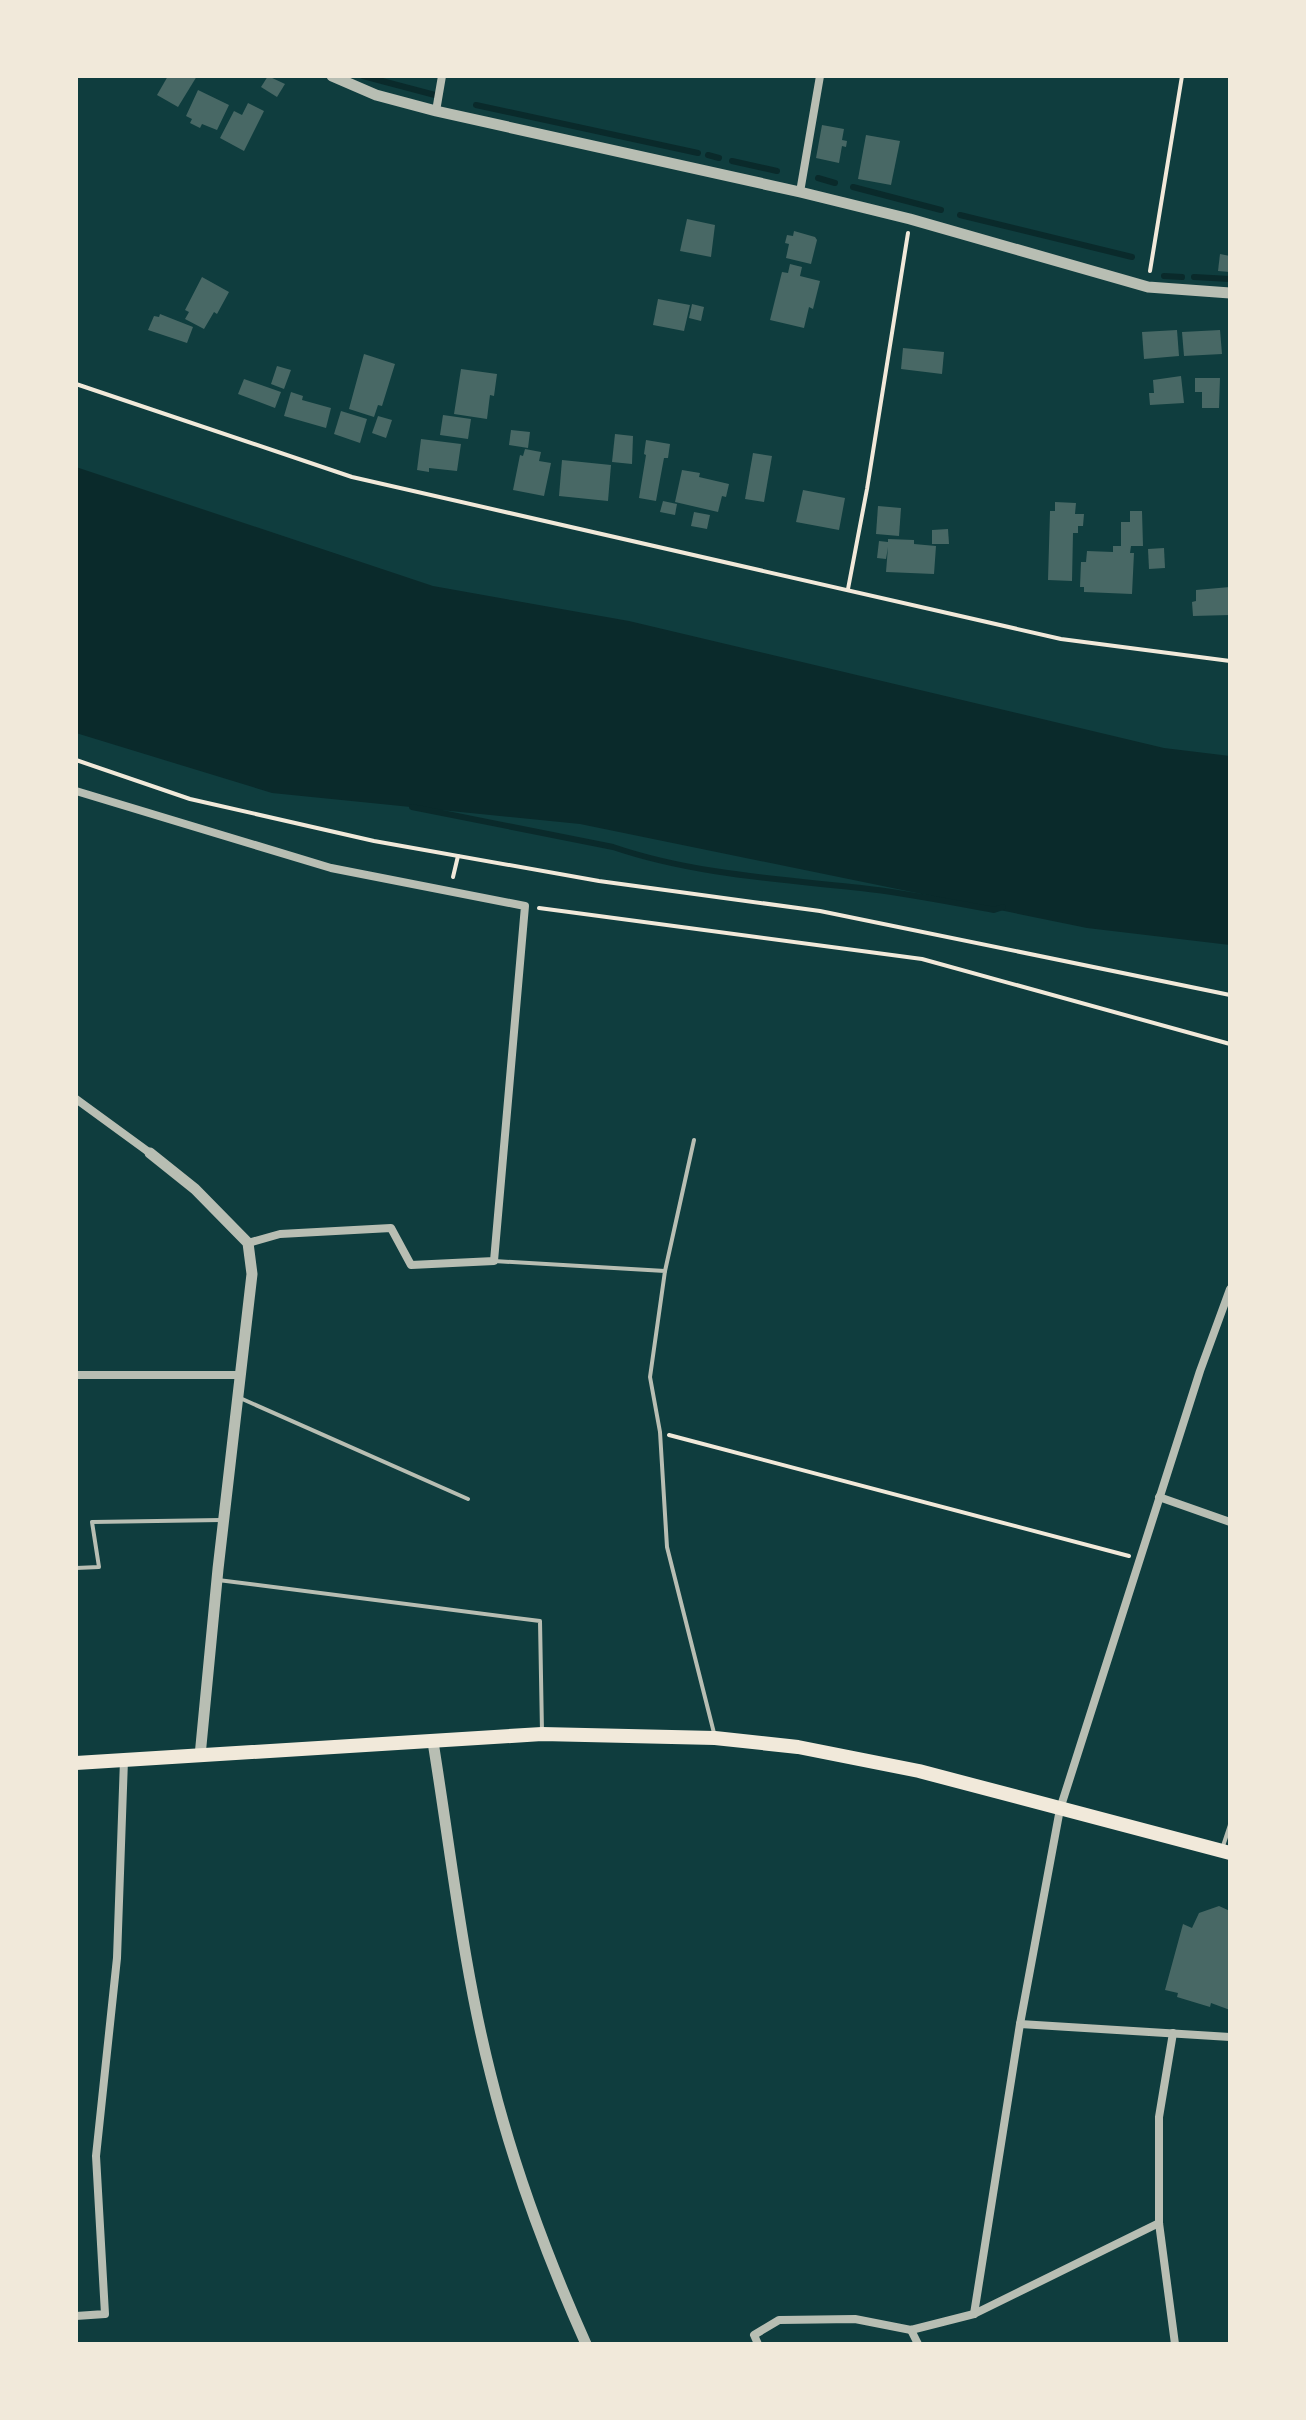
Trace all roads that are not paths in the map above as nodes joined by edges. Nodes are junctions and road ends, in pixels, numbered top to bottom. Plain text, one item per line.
1 (332, 76) edge
2 (442, 76) edge
3 (820, 76) edge
4 (436, 111) junction
5 (800, 192) junction
6 (1230, 293) edge
7 (76, 791) edge
8 (76, 1099) edge
9 (694, 1140) dead end
10 (150, 1153) joint
11 (248, 1243) junction
12 (494, 1261) junction
13 (665, 1271) junction
14 (1230, 1289) edge
15 (76, 1375) edge
16 (240, 1375) junction
17 (238, 1398) junction
18 (1159, 1497) junction
19 (468, 1499) dead end
20 (224, 1520) junction
21 (1230, 1522) edge
22 (76, 1568) edge
23 (217, 1580) junction
24 (542, 1734) junction
25 (715, 1738) junction
26 (433, 1742) junction
27 (200, 1756) junction
28 (124, 1760) junction
29 (76, 1763) edge
30 (1060, 1809) junction
31 (1230, 1825) edge
32 (1226, 1852) edge
33 (1020, 2024) junction
34 (1173, 2033) junction
35 (1230, 2037) edge
36 (1159, 2223) junction
37 (974, 2314) junction
38 (76, 2316) edge
39 (911, 2330) junction
40 (586, 2344) edge
41 (758, 2344) edge
42 (918, 2344) edge
43 (1175, 2344) edge

1 - 4 street
2 - 4 street
3 - 5 street
4 - 5 street
5 - 6 street
7 - 12 street
8 - 10 street
9 - 13 lane
10 - 11 street
11 - 12 street
11 - 16 street
12 - 13 lane
13 - 25 lane
14 - 18 street
15 - 16 street
16 - 17 street
17 - 19 lane
17 - 20 street
18 - 21 street
18 - 30 street
20 - 22 lane
20 - 23 street
23 - 24 lane
23 - 27 street
24 - 25 main road
24 - 26 main road
25 - 30 main road
26 - 27 main road
26 - 40 street
27 - 28 main road
28 - 29 main road
28 - 38 street
30 - 32 main road
30 - 33 street
31 - 32 lane
33 - 34 street
33 - 37 street
34 - 35 street
34 - 36 street
36 - 37 street
36 - 43 street
37 - 39 street
39 - 41 street
39 - 42 street

